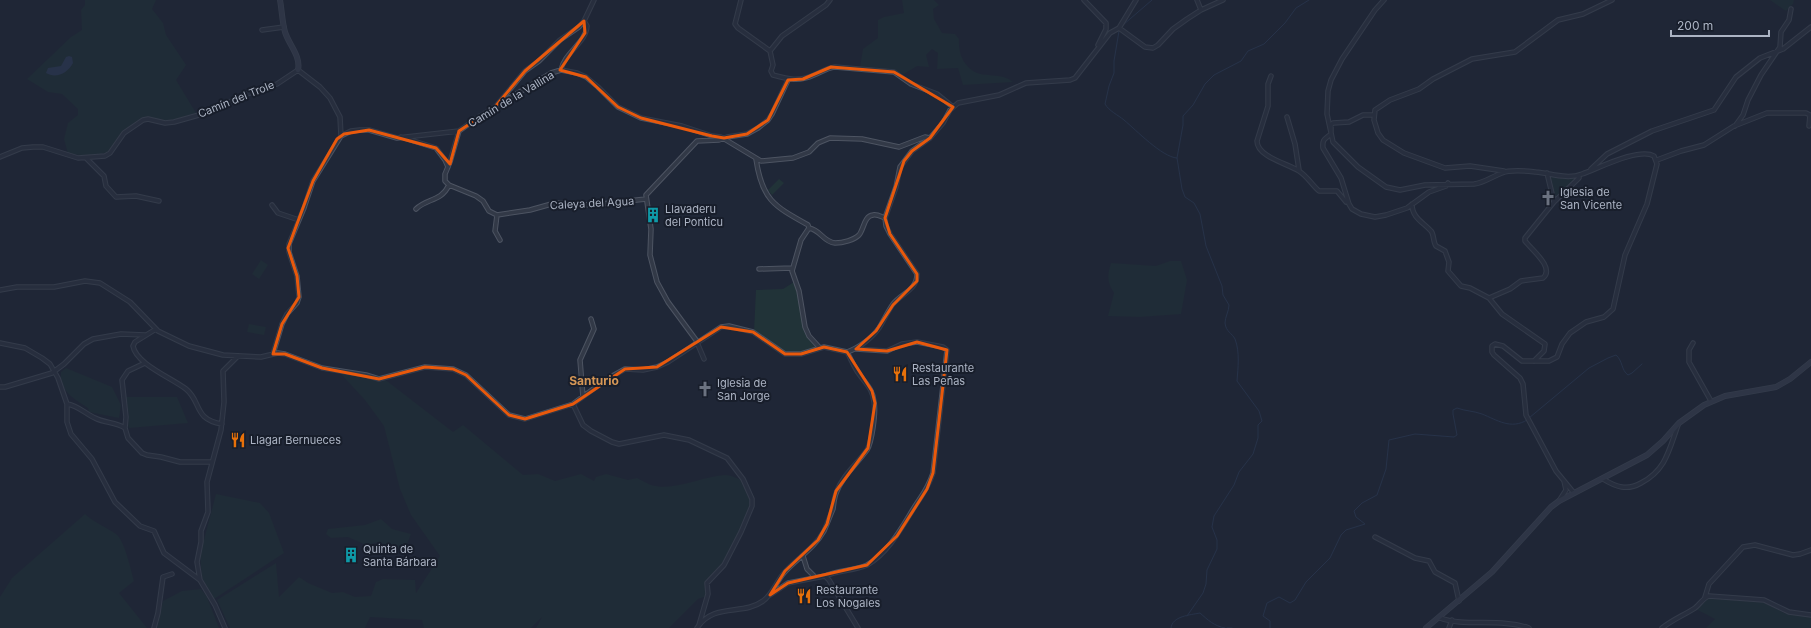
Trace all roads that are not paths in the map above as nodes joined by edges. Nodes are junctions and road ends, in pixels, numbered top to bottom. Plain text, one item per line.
1 (280, 0) edge
2 (594, 0) edge
3 (741, 0) edge
4 (830, 0) edge
5 (1084, 0) edge
6 (1136, 0) edge
7 (1197, 0) edge
8 (1223, 0) edge
9 (1384, 0) edge
10 (1612, 0) edge
11 (1791, 9) dead end
12 (1201, 10) junction
13 (584, 21) junction
14 (284, 27) junction
15 (1811, 27) edge
16 (1119, 28) junction
17 (262, 30) dead end
18 (1096, 49) junction
19 (770, 51) junction
20 (1778, 52) junction
21 (298, 70) junction
22 (561, 70) junction
23 (1271, 76) dead end
24 (788, 80) junction
25 (496, 107) junction
26 (953, 107) junction
27 (1374, 114) junction
28 (1287, 117) dead end
29 (1734, 126) junction
30 (1809, 126) dead end
31 (459, 130) junction
32 (1331, 134) junction
33 (341, 136) junction
34 (401, 137) junction
35 (724, 138) junction
36 (930, 138) junction
37 (0, 157) edge
38 (86, 158) junction
39 (756, 159) junction
40 (1657, 160) junction
41 (448, 167) junction
42 (1299, 170) junction
43 (1507, 171) junction
44 (1589, 171) junction
45 (1547, 173) junction
46 (1579, 175) junction
47 (1448, 183) junction
48 (450, 184) junction
49 (646, 199) junction
50 (159, 201) dead end
51 (1554, 202) junction
52 (1412, 204) junction
53 (272, 205) dead end
54 (416, 209) dead end
55 (1352, 209) junction
56 (1402, 210) junction
57 (1413, 212) junction
58 (497, 215) junction
59 (885, 218) junction
60 (298, 220) junction
61 (809, 228) junction
62 (500, 240) dead end
63 (792, 268) junction
64 (759, 270) dead end
65 (0, 290) edge
66 (1489, 298) junction
67 (591, 319) dead end
68 (156, 329) junction
69 (145, 335) junction
70 (698, 342) junction
71 (0, 343) edge
72 (1693, 343) dead end
73 (820, 348) junction
74 (856, 349) junction
75 (847, 352) junction
76 (273, 354) junction
77 (238, 356) junction
78 (704, 359) dead end
79 (1534, 361) junction
80 (1811, 362) edge
81 (145, 363) junction
82 (54, 372) junction
83 (0, 387) edge
84 (583, 397) junction
85 (1711, 401) junction
86 (67, 404) junction
87 (573, 404) junction
88 (1679, 423) junction
89 (222, 424) junction
90 (125, 428) junction
91 (211, 462) junction
92 (1603, 479) junction
93 (1564, 480) junction
94 (1566, 490) junction
95 (1572, 494) junction
96 (1559, 501) junction
97 (1375, 537) dead end
98 (1811, 550) edge
99 (802, 556) junction
100 (172, 574) dead end
101 (825, 576) junction
102 (815, 577) junction
103 (200, 580) junction
104 (770, 595) junction
105 (1705, 597) junction
106 (1459, 601) junction
107 (1811, 615) edge
108 (1440, 618) junction
109 (1452, 620) junction
110 (698, 626) edge
111 (154, 628) edge
112 (225, 628) edge
113 (858, 628) edge
114 (1426, 628) edge
115 (1449, 628) edge
116 (1529, 628) edge
117 (1662, 628) edge

1 - 14 street
2 - 13 street
3 - 19 street
4 - 19 street
5 - 18 street
6 - 16 street
7 - 12 street
8 - 12 street
9 - 32 street
10 - 27 street
11 - 20 street
12 - 16 street
13 - 22 street
13 - 25 street
14 - 17 street
14 - 21 street
15 - 20 street
16 - 18 street
18 - 26 street
19 - 24 street
20 - 29 street
20 - 44 street
21 - 33 street
21 - 38 street, Camín del Trole
22 - 25 street, Camín de la Vallina
22 - 35 street, Camín de la Vallina
23 - 42 street
24 - 26 street
24 - 35 street
25 - 31 street, Camín de la Vallina
26 - 36 street
27 - 32 street
27 - 43 street
28 - 42 street
29 - 30 street
29 - 40 street
31 - 34 street, Camín de la Vallina
31 - 41 street
32 - 47 street
32 - 55 street
33 - 34 street, Camín de la Vallina
33 - 60 street
34 - 41 street
35 - 39 street, Camín de la Vallina
35 - 49 street
36 - 39 street
36 - 59 street
37 - 38 street, Camín del Trole
38 - 50 street
39 - 61 street
40 - 44 street
40 - 79 street
41 - 48 street
42 - 55 street
43 - 45 street
43 - 47 street
44 - 46 street
45 - 46 street
45 - 51 street
46 - 51 street
47 - 52 street
48 - 54 street
48 - 58 street
49 - 58 street, Caleya del Agua
49 - 70 street
51 - 66 street
52 - 56 street
52 - 57 street
53 - 60 street
55 - 56 street
56 - 57 street
57 - 66 street
58 - 62 street
59 - 61 street
59 - 74 street
60 - 76 street
61 - 63 street
63 - 64 street
63 - 73 street
65 - 68 street
66 - 79 street
67 - 84 street
68 - 69 street
68 - 77 street
69 - 81 street
69 - 82 street
70 - 73 street
70 - 78 street
70 - 84 street
71 - 82 street
72 - 85 street
73 - 75 street
74 - 75 street
74 - 101 street
75 - 99 street
76 - 77 street
76 - 87 street
77 - 89 street
79 - 93 street
80 - 85 street
81 - 89 street
81 - 90 street
82 - 83 street
82 - 86 street
84 - 87 street
85 - 88 street
86 - 90 street
86 - 103 street
87 - 110 street
88 - 92 street
88 - 92 street
89 - 91 street
90 - 91 street
91 - 103 street
92 - 95 street
93 - 94 street
93 - 95 street
94 - 95 street
94 - 96 street
95 - 96 street
96 - 106 street
97 - 106 street
98 - 105 street
99 - 102 street
99 - 104 street
100 - 111 street
101 - 102 street
101 - 113 street
102 - 104 street
103 - 112 street
104 - 110 street
105 - 107 street
105 - 117 street
106 - 108 street
108 - 109 street
108 - 114 street
109 - 115 street
109 - 116 street

